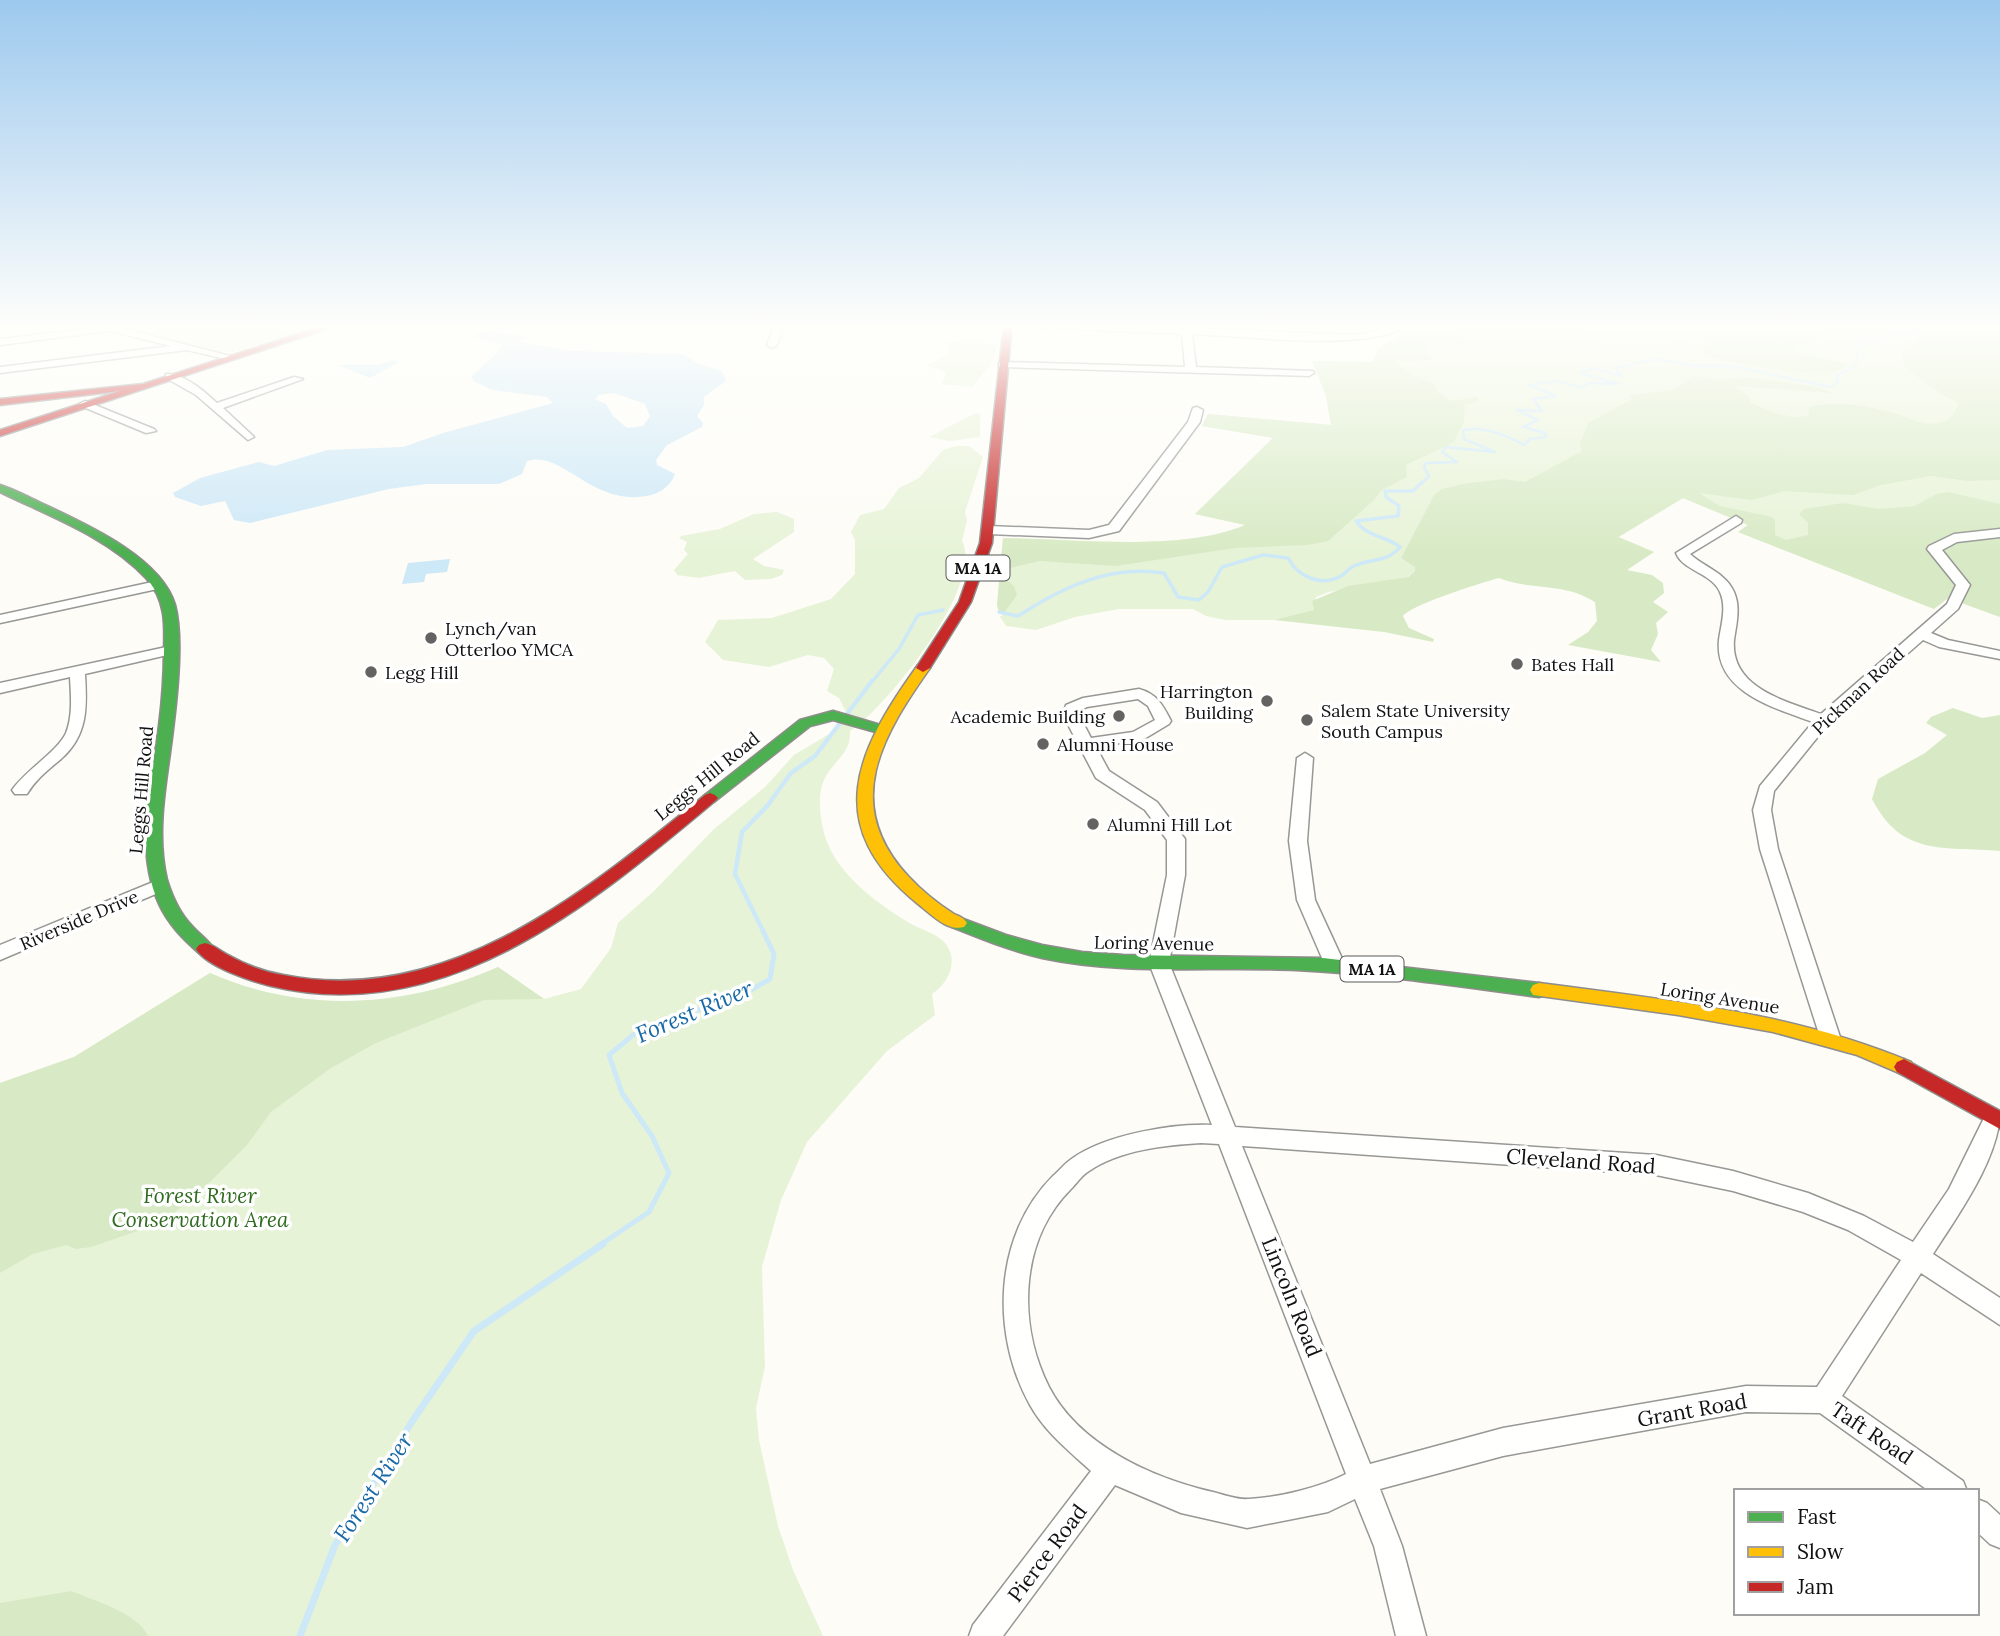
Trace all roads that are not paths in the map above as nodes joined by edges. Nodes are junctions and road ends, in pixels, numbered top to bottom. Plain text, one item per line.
1 (96, 400) edge
2 (208, 400) edge
3 (235, 400) edge
4 (1000, 400) edge
5 (85, 404) junction
6 (216, 407) junction
7 (1197, 410) dead end
8 (0, 411) edge
9 (150, 431) dead end
10 (0, 433) edge
11 (248, 437) dead end
12 (0, 488) edge
13 (1735, 520) dead end
14 (989, 530) junction
15 (2000, 533) edge
16 (157, 585) junction
17 (4, 615) edge
18 (1921, 634) junction
19 (171, 650) junction
20 (2000, 655) edge
21 (77, 670) junction
22 (0, 688) edge
23 (1823, 720) junction
24 (879, 729) junction
25 (1085, 744) junction
26 (1306, 758) dead end
27 (21, 790) dead end
28 (158, 886) junction
29 (0, 953) edge
30 (1159, 963) junction
31 (1335, 965) junction
32 (1830, 1037) junction
33 (1998, 1120) edge
34 (1228, 1137) junction
35 (1918, 1256) junction
36 (2000, 1313) edge
37 (1824, 1400) junction
38 (1110, 1469) junction
39 (1363, 1480) junction
40 (1950, 1489) edge
41 (1979, 1515) edge
42 (2000, 1534) edge
43 (984, 1636) edge
44 (1411, 1636) edge

1 - 5 main road
2 - 6 street
3 - 6 street
4 - 14 main road, Loring Avenue / MA 1A
5 - 8 main road
5 - 9 street
5 - 10 main road
6 - 11 street
7 - 14 street
12 - 16 main road, Leggs Hill Road
13 - 23 street
14 - 24 main road, Loring Avenue / MA 1A
15 - 18 street, Pickman Road
16 - 17 street
16 - 19 main road, Leggs Hill Road
18 - 20 street
18 - 23 street, Pickman Road
19 - 21 street
19 - 28 main road, Leggs Hill Road
21 - 22 street
21 - 27 street
23 - 32 street, Pickman Road
24 - 28 main road, Leggs Hill Road
24 - 30 main road, Loring Avenue / MA 1A
25 - 25 street
25 - 30 street
26 - 31 street
28 - 29 street, Riverside Drive
30 - 31 main road, Loring Avenue / MA 1A
30 - 34 street, Lincoln Road
31 - 32 main road, Loring Avenue / MA 1A
32 - 33 main road, Loring Avenue / MA 1A
33 - 35 street
34 - 35 street, Cleveland Road
34 - 38 street, Cleveland Road
34 - 39 street, Lincoln Road
35 - 36 street, Cleveland Road
35 - 37 street
37 - 39 street, Grant Road
37 - 40 street, Taft Road
38 - 39 street, Grant Road
38 - 43 street, Pierce Road
39 - 44 street, Lincoln Road
41 - 42 street

